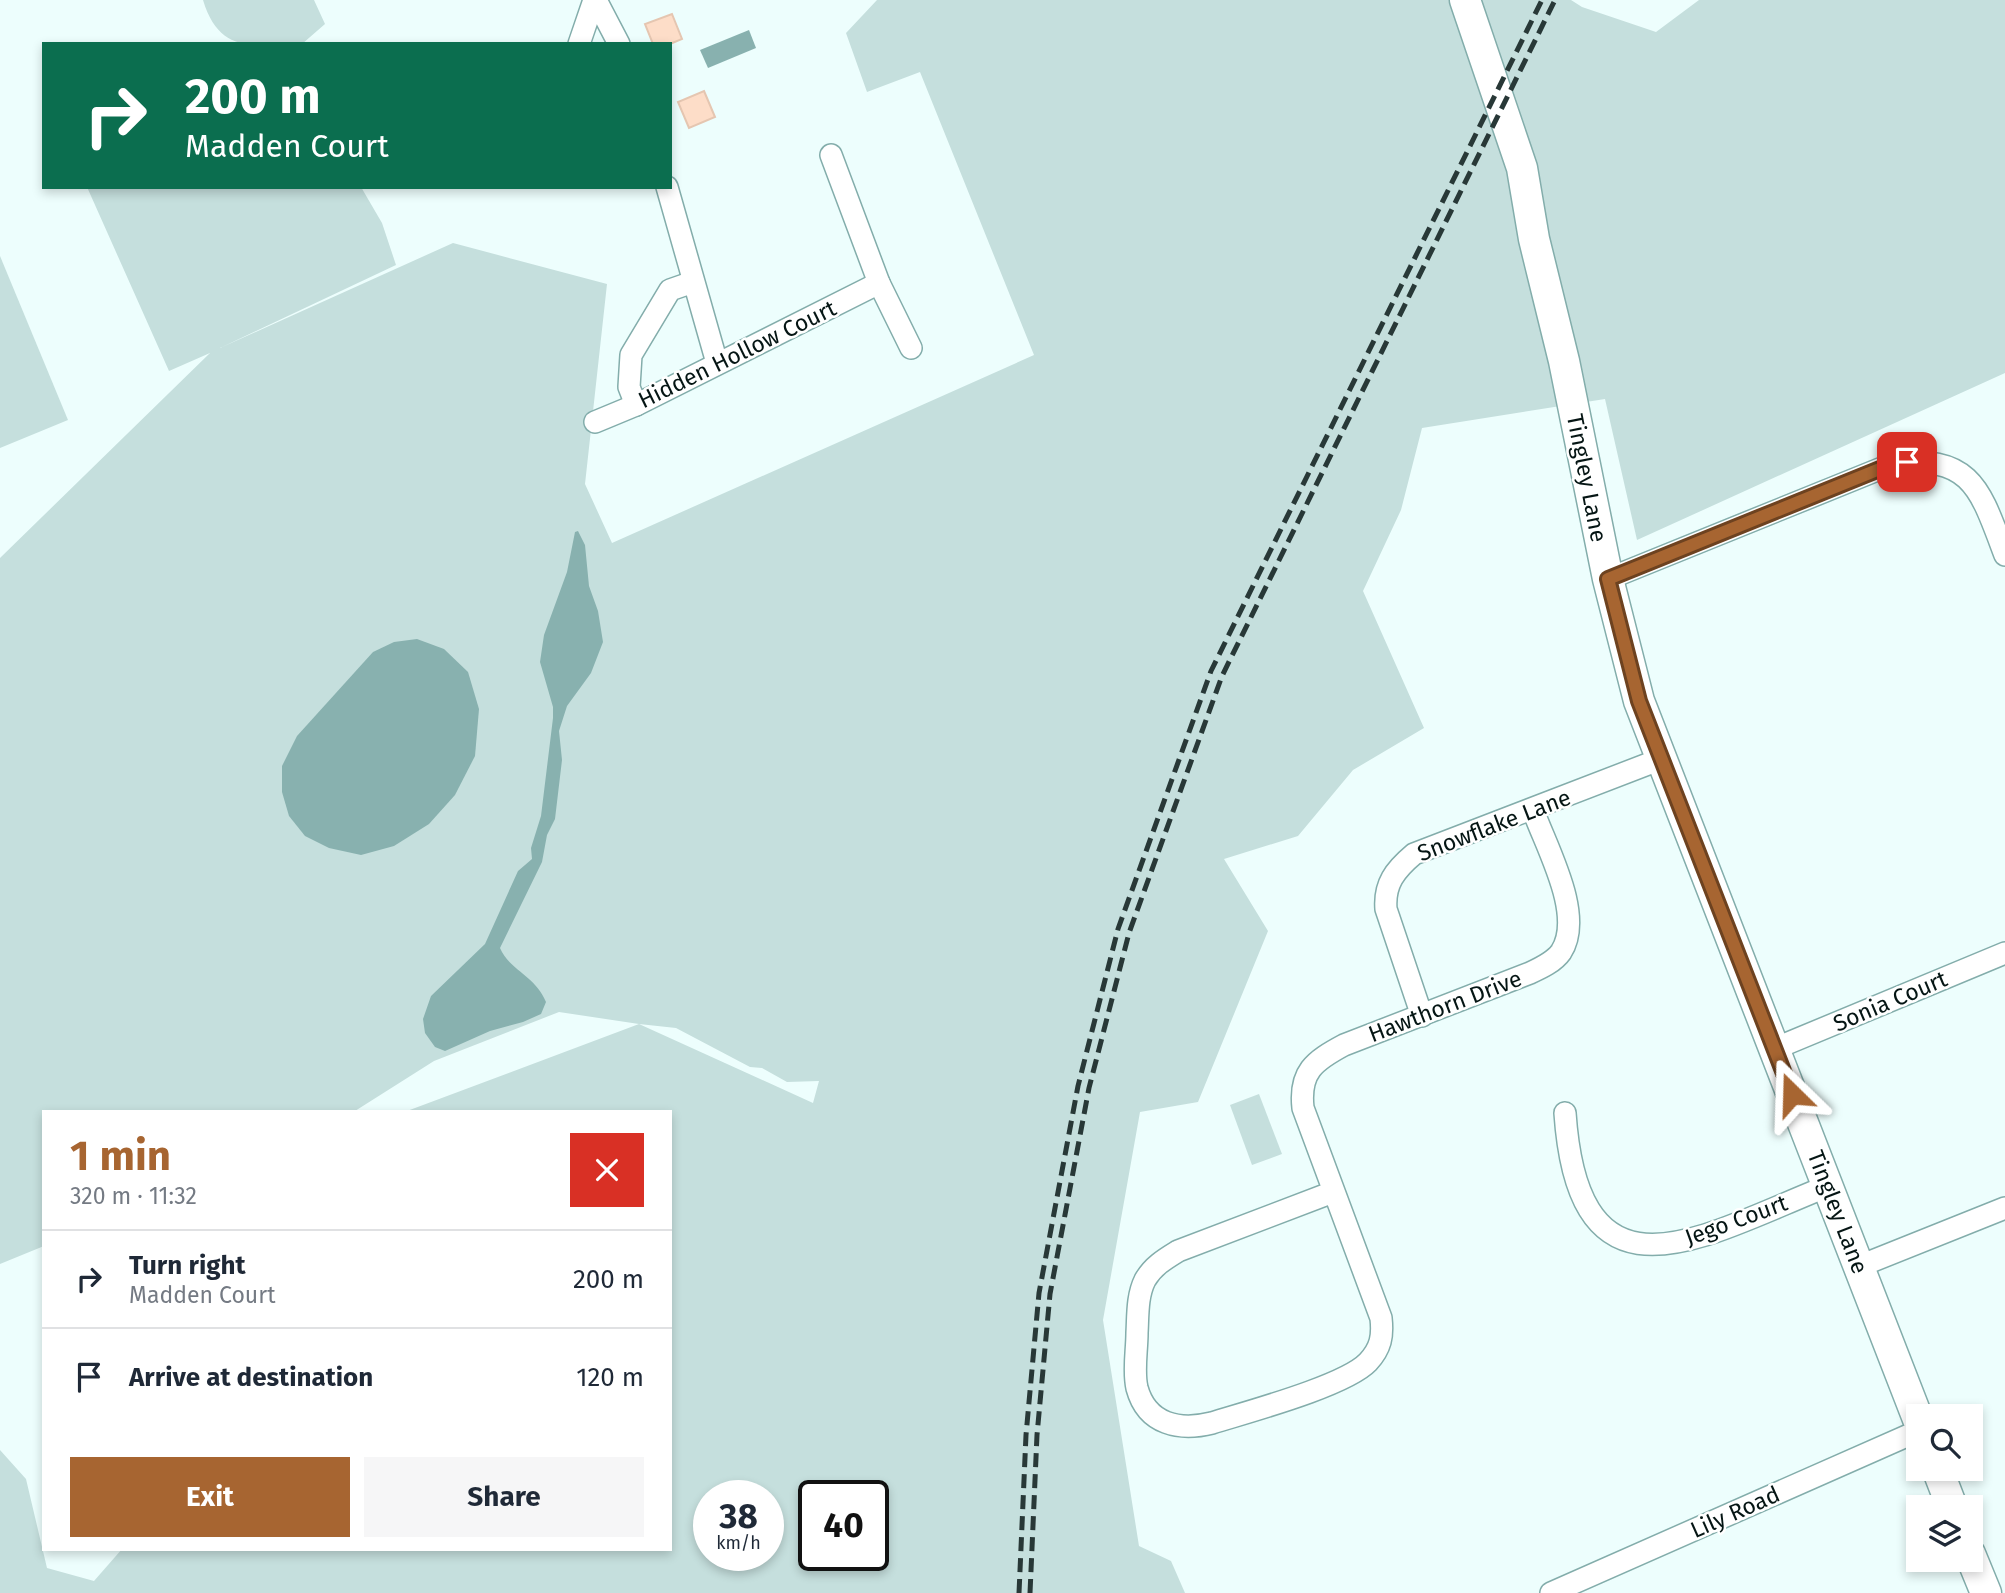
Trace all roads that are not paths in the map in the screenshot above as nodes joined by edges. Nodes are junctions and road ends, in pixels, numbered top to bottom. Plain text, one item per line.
1 (595, 0) edge
2 (1465, 0) edge
3 (580, 42) edge
4 (618, 42) edge
5 (831, 155) dead end
6 (668, 189) edge
7 (693, 282) junction
8 (879, 283) junction
9 (911, 348) dead end
10 (717, 363) junction
11 (636, 404) junction
12 (595, 422) dead end
13 (2005, 555) edge
14 (1608, 579) junction
15 (1661, 759) junction
16 (1533, 810) junction
17 (2005, 953) edge
18 (1422, 1016) junction
19 (1774, 1049) junction
20 (1565, 1113) dead end
21 (1828, 1186) junction
22 (1333, 1192) junction
23 (2005, 1208) edge
24 (1860, 1266) junction
25 (1912, 1404) edge
26 (1906, 1436) edge
27 (1977, 1572) edge
28 (1551, 1593) edge
29 (1986, 1593) edge

1 - 3 street
1 - 4 street
2 - 14 street, Tingley Lane
5 - 8 street
6 - 7 street
7 - 10 street
7 - 11 street
8 - 9 street
8 - 10 street, Hidden Hollow Court
10 - 11 street, Hidden Hollow Court
11 - 12 street, Hidden Hollow Court
13 - 14 street
14 - 15 street, Tingley Lane
15 - 16 street, Snowflake Lane
15 - 19 street, Tingley Lane
16 - 18 street, Hawthorn Drive
16 - 18 street, Snowflake Lane
17 - 19 street, Sonia Court
18 - 22 street, Hawthorn Drive
19 - 21 street, Tingley Lane
20 - 21 street, Jego Court
21 - 24 street, Tingley Lane
22 - 22 street, Hawthorn Drive
23 - 24 street
24 - 25 street, Tingley Lane
26 - 28 street, Lily Road
27 - 29 street

